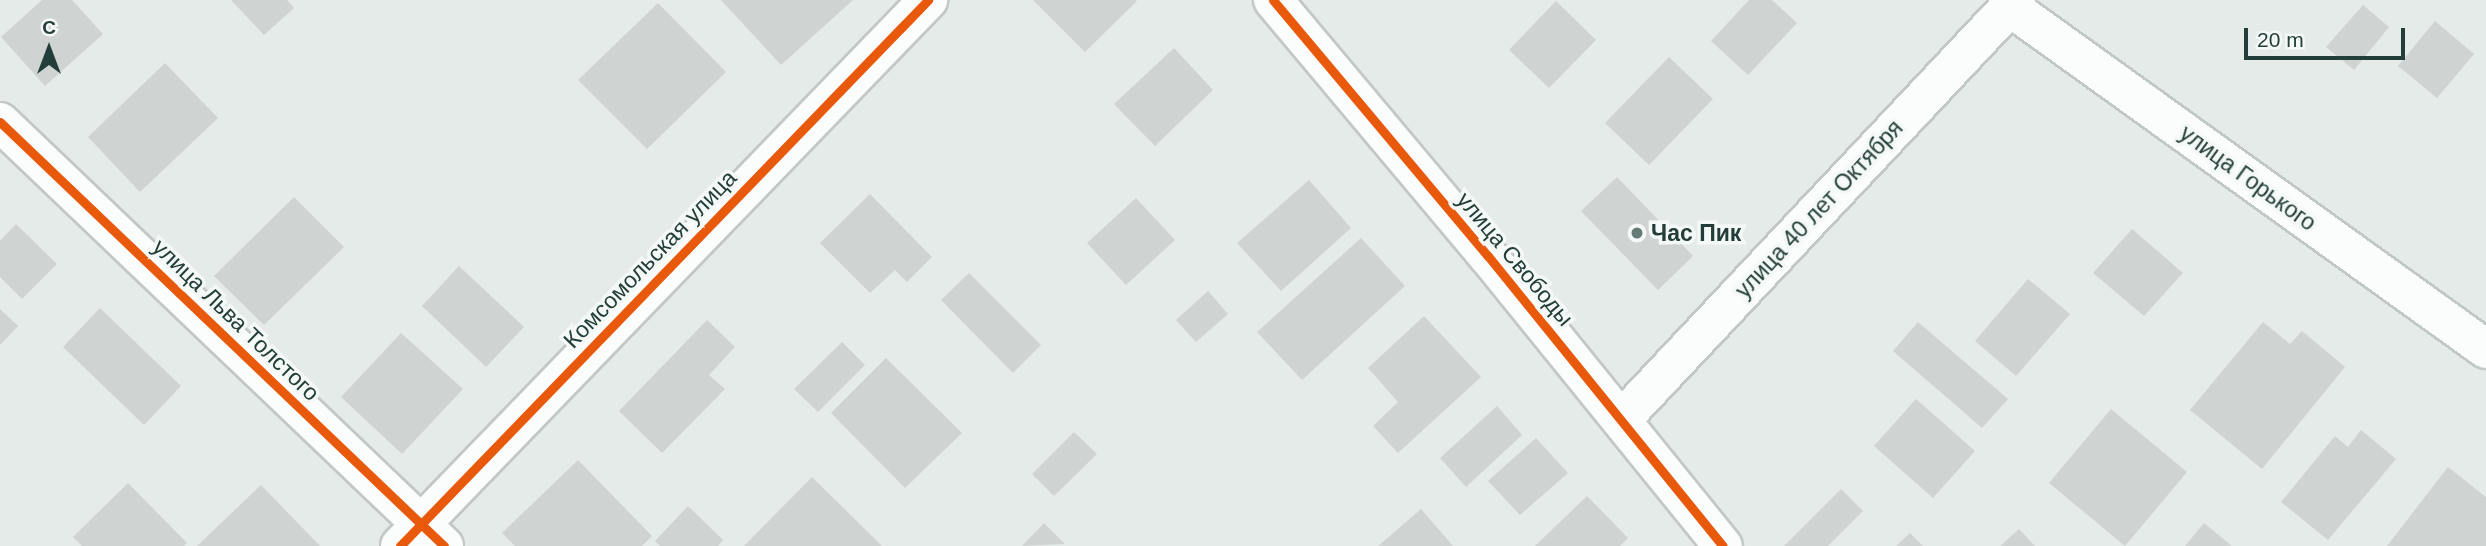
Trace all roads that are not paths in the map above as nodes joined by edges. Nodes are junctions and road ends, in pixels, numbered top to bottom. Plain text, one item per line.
1 (928, 0) edge
2 (1273, 0) edge
3 (2013, 3) edge
4 (0, 122) edge
5 (2486, 349) edge
6 (1622, 419) junction
7 (422, 538) edge
8 (1711, 542) edge

1 - 7 street, Комсомольская улица
2 - 6 street, улица Свободы
3 - 5 street, улица Горького
3 - 6 street, улица 40 лет Октября
4 - 7 street, улица Льва Толстого
6 - 8 street, улица Свободы

